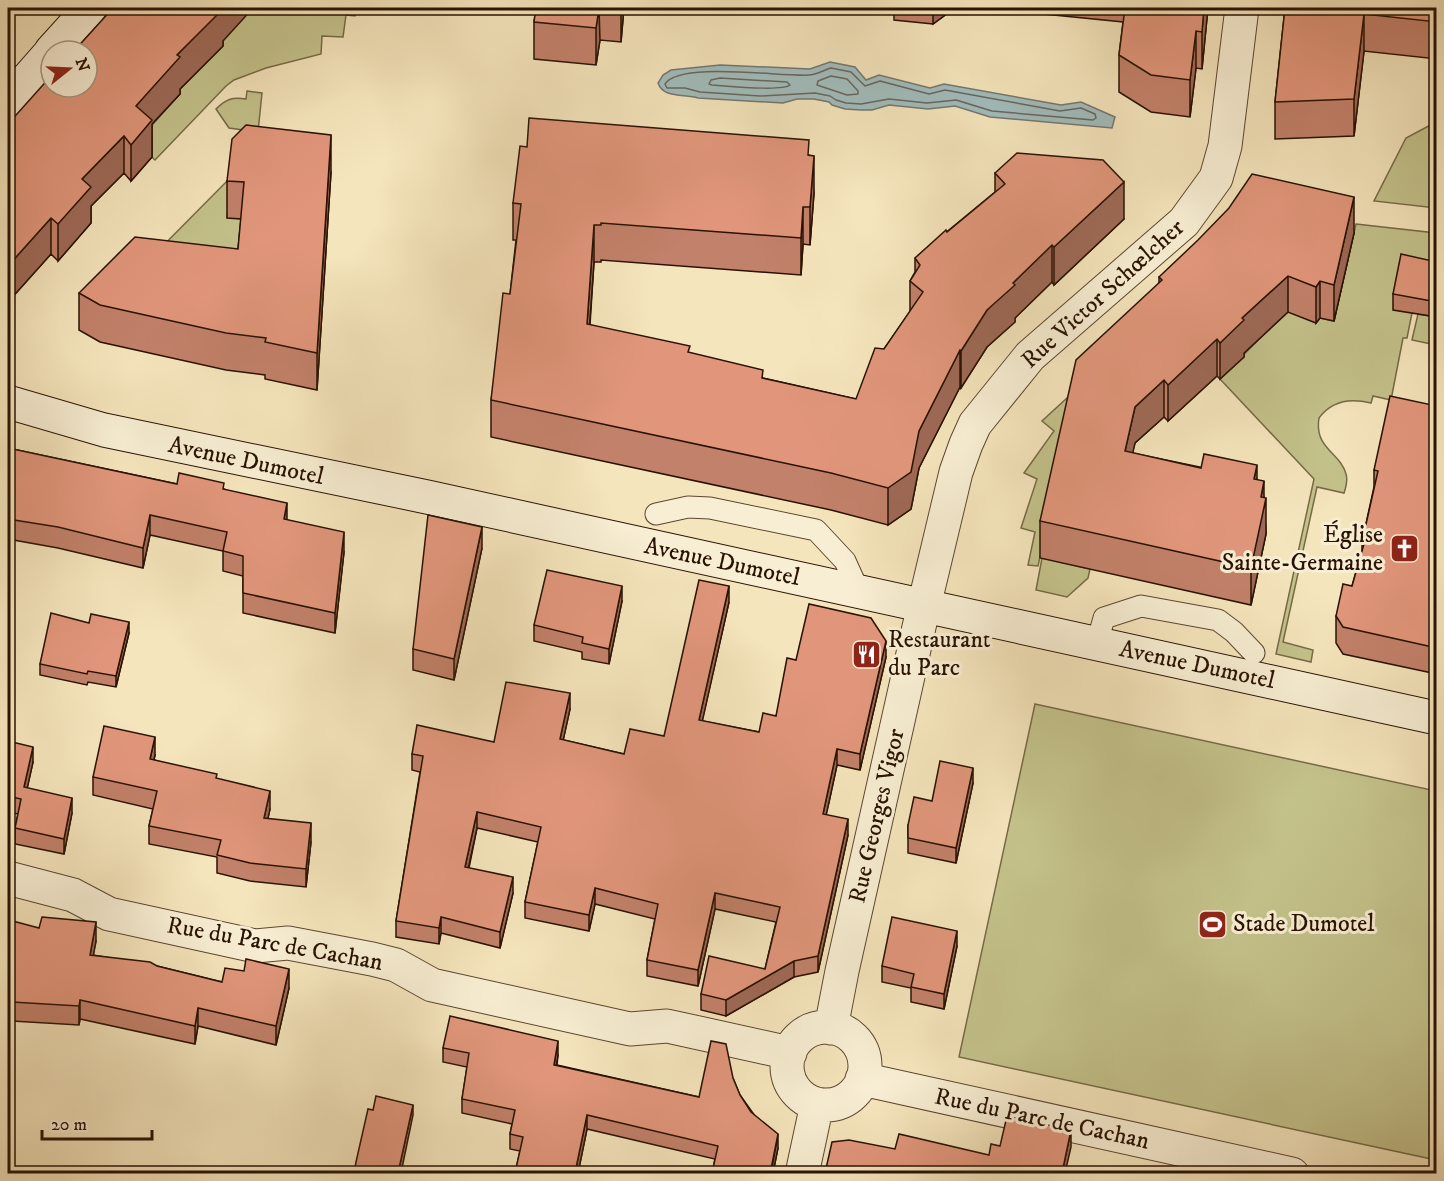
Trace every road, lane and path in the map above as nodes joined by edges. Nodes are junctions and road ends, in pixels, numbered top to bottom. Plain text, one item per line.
1 (90, 8) edge
2 (1242, 8) edge
3 (62, 39) edge
4 (39, 65) edge
5 (8, 101) edge
6 (8, 402) edge
7 (656, 514) dead end
8 (859, 592) junction
9 (925, 606) junction
10 (1097, 643) junction
11 (1254, 653) dead end
12 (1437, 718) edge
13 (8, 878) edge
14 (831, 1028) junction
15 (790, 1053) junction
16 (862, 1079) junction
17 (817, 1104) junction
18 (802, 1173) edge
19 (1292, 1173) edge

1 - 3 street
2 - 9 street, Rue Victor Schœlcher
4 - 5 street
6 - 8 street, Avenue Dumotel
7 - 8 lane
8 - 9 street, Avenue Dumotel
9 - 10 street, Avenue Dumotel
9 - 14 street, Rue Georges Vigor
10 - 11 lane
10 - 12 street, Avenue Dumotel
13 - 15 street, Rue du Parc de Cachan
14 - 15 street
14 - 16 street
15 - 17 street
16 - 17 street
16 - 19 street, Rue du Parc de Cachan
17 - 18 street

